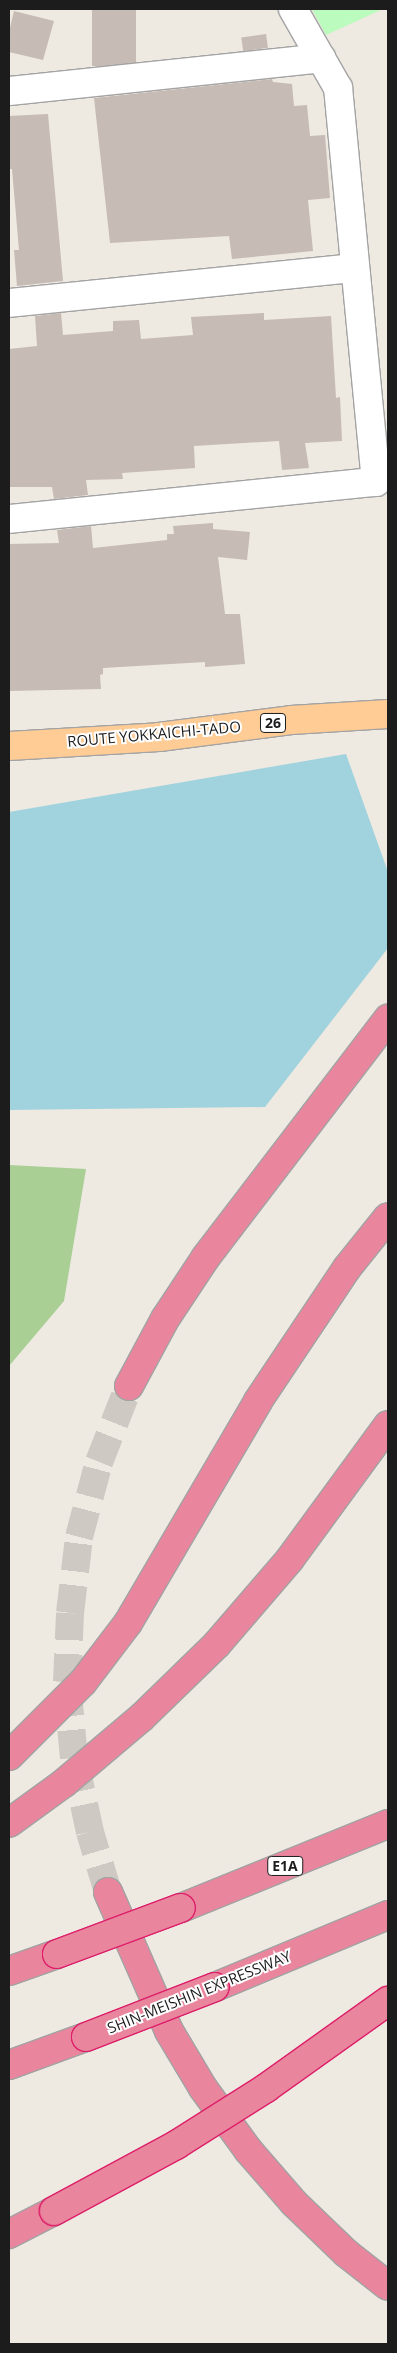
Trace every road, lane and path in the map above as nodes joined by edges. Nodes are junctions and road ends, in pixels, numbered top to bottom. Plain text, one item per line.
1 (293, 9) edge
2 (321, 58) junction
3 (9, 91) edge
4 (353, 268) junction
5 (9, 303) edge
6 (9, 519) edge
7 (388, 714) edge
8 (9, 746) edge
9 (388, 1019) edge
10 (388, 1217) edge
11 (129, 1386) tunnel mouth
12 (388, 1425) edge
13 (9, 1756) edge
14 (9, 1823) edge
15 (388, 1824) edge
16 (108, 1892) tunnel mouth
17 (388, 1915) edge
18 (9, 1972) edge
19 (388, 2001) edge
20 (9, 2065) edge
21 (9, 2234) edge
22 (388, 2286) edge

1 - 2 street
2 - 3 street
2 - 4 street
4 - 5 street
4 - 6 street
7 - 8 main road, ROUTE YOKKAICHI-TADO / 26
9 - 11 highway
10 - 13 highway
12 - 14 highway
15 - 18 highway, E1A, bridge
16 - 22 highway
17 - 20 highway, SHIN-MEISHIN EXPRESSWAY, bridge
19 - 21 highway, bridge

